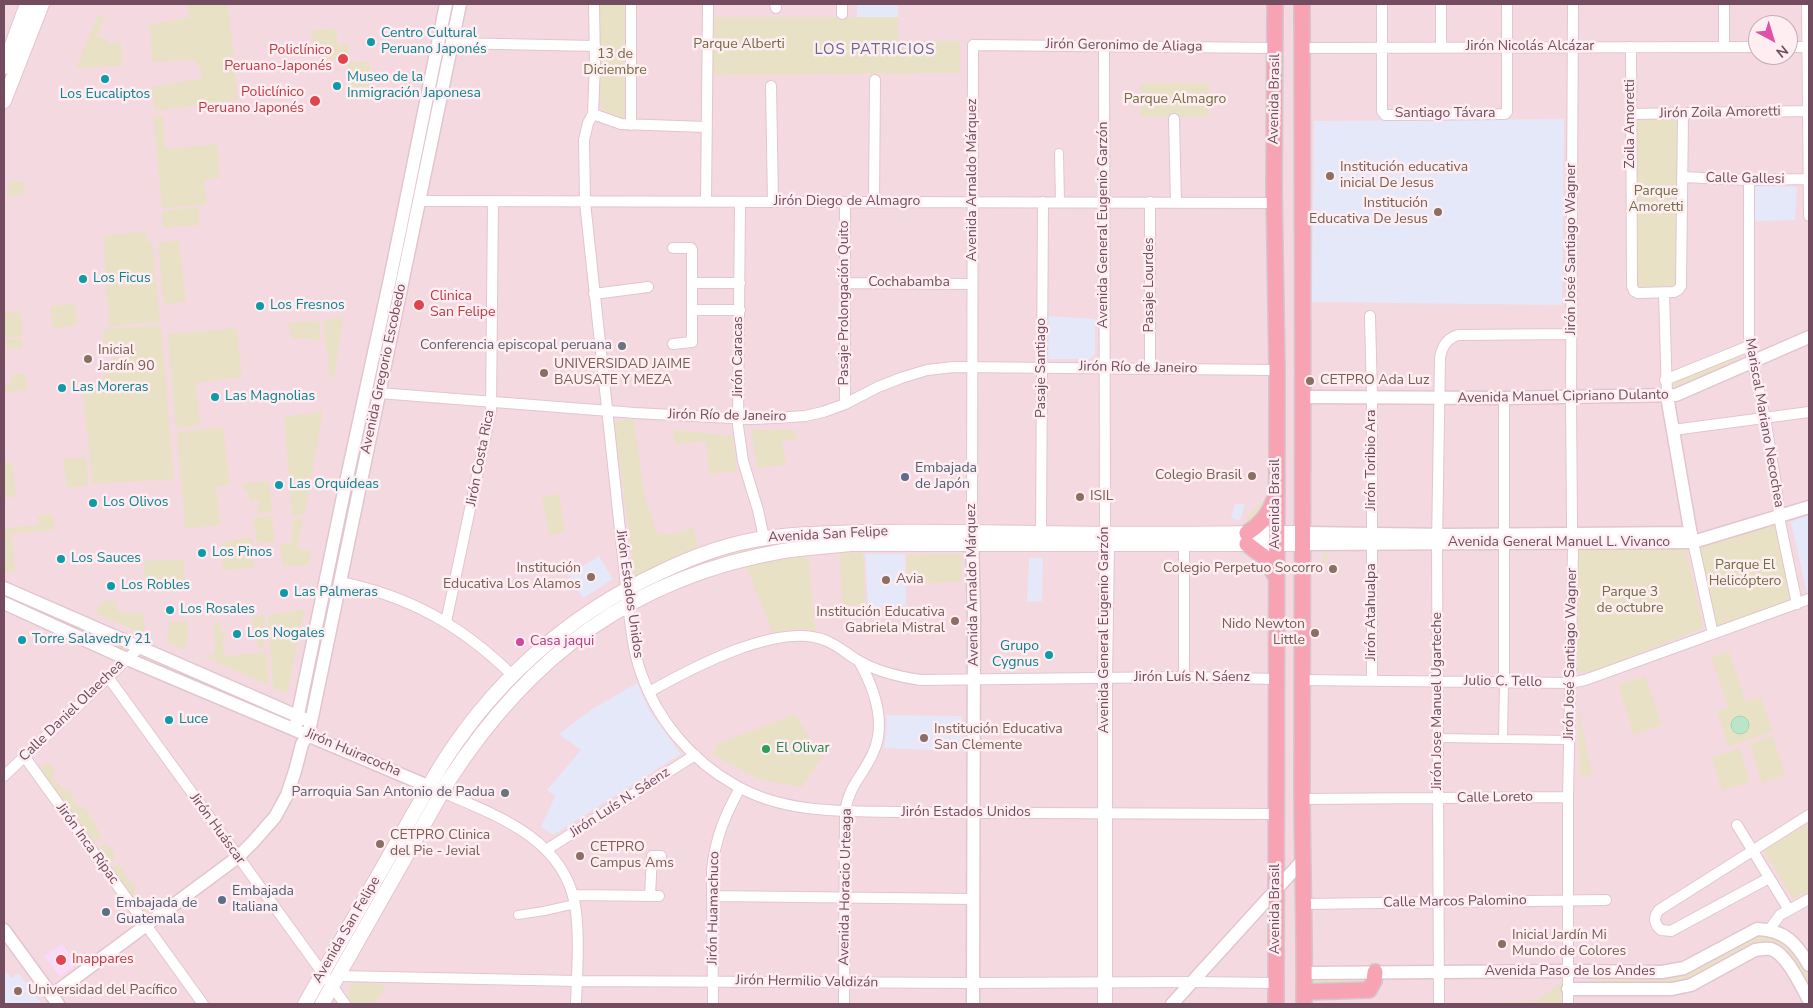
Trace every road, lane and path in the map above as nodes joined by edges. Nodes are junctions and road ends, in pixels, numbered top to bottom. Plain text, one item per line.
1 (27, 4) edge
2 (42, 4) edge
3 (446, 4) edge
4 (460, 4) edge
5 (594, 4) edge
6 (631, 4) edge
7 (708, 4) edge
8 (1275, 4) edge
9 (1302, 4) edge
10 (1382, 4) edge
11 (1441, 4) edge
12 (1507, 4) edge
13 (1573, 4) edge
14 (1724, 4) edge
15 (1808, 4) edge
16 (452, 43) junction
17 (973, 45) joint
18 (595, 46) junction
19 (1104, 46) junction
20 (1724, 46) junction
21 (1748, 46) edge
22 (1382, 47) junction
23 (1631, 47) junction
24 (1808, 47) edge
25 (1275, 48) junction
26 (1302, 48) junction
27 (1441, 48) junction
28 (1507, 48) junction
29 (1573, 48) junction
30 (4, 67) edge
31 (875, 80) dead end
32 (771, 86) dead end
33 (4, 101) edge
34 (1808, 111) edge
35 (593, 114) junction
36 (1631, 114) junction
37 (1683, 114) junction
38 (423, 116) junction
39 (438, 116) junction
40 (1174, 119) dead end
41 (631, 125) junction
42 (706, 127) junction
43 (1059, 153) dead end
44 (1682, 178) junction
45 (1808, 179) edge
46 (1749, 180) junction
47 (420, 201) junction
48 (492, 201) junction
49 (585, 202) junction
50 (706, 202) junction
51 (740, 202) junction
52 (773, 202) junction
53 (845, 202) junction
54 (874, 202) junction
55 (972, 202) junction
56 (1043, 202) junction
57 (1060, 202) junction
58 (1104, 202) junction
59 (1150, 202) junction
60 (1176, 202) junction
61 (1274, 203) junction
62 (1809, 210) edge
63 (673, 248) dead end
64 (398, 275) junction
65 (692, 283) junction
66 (740, 283) junction
67 (845, 283) junction
68 (972, 284) junction
69 (648, 287) dead end
70 (1664, 293) junction
71 (594, 294) junction
72 (692, 310) junction
73 (740, 310) junction
74 (1370, 316) dead end
75 (1571, 334) junction
76 (1809, 337) edge
77 (673, 344) dead end
78 (1749, 346) junction
79 (1752, 363) junction
80 (972, 366) junction
81 (1042, 367) junction
82 (1104, 368) junction
83 (1150, 368) junction
84 (1276, 370) junction
85 (1665, 380) junction
86 (379, 394) junction
87 (1667, 396) junction
88 (1304, 397) junction
89 (1372, 397) junction
90 (1571, 397) junction
91 (1438, 398) junction
92 (1504, 398) junction
93 (492, 401) junction
94 (845, 404) junction
95 (607, 411) junction
96 (1809, 412) edge
97 (739, 418) junction
98 (1765, 418) junction
99 (1672, 430) junction
100 (363, 472) junction
101 (347, 476) junction
102 (360, 486) junction
103 (1276, 494) junction
104 (1809, 507) edge
105 (1780, 517) junction
106 (1041, 533) junction
107 (972, 537) junction
108 (764, 538) junction
109 (1106, 538) junction
110 (1247, 538) junction
111 (1275, 538) junction
112 (1692, 538) junction
113 (1304, 539) junction
114 (1372, 539) junction
115 (1437, 539) junction
116 (1503, 539) junction
117 (1573, 539) junction
118 (1184, 544) junction
119 (1276, 579) junction
120 (340, 582) junction
121 (4, 588) edge
122 (627, 589) junction
123 (1809, 599) edge
124 (4, 603) edge
125 (1797, 604) junction
126 (628, 605) junction
127 (446, 622) junction
128 (1713, 634) junction
129 (140, 647) junction
130 (127, 658) junction
131 (859, 661) junction
132 (512, 675) junction
133 (108, 677) junction
134 (1184, 677) junction
135 (974, 678) junction
136 (1105, 678) junction
137 (1277, 679) junction
138 (1302, 680) junction
139 (1372, 680) junction
140 (1438, 681) junction
141 (1504, 682) junction
142 (1570, 683) junction
143 (241, 691) junction
144 (649, 692) junction
145 (236, 704) junction
146 (298, 716) junction
147 (310, 728) junction
148 (295, 729) junction
149 (1438, 738) junction
150 (1503, 739) junction
151 (1569, 740) junction
152 (695, 755) junction
153 (24, 756) junction
154 (4, 776) edge
155 (429, 786) junction
156 (740, 788) junction
157 (442, 792) junction
158 (1568, 797) junction
159 (1438, 798) junction
160 (1302, 799) junction
161 (845, 811) junction
162 (1105, 813) junction
163 (974, 814) junction
164 (1276, 814) junction
165 (1809, 815) edge
166 (1737, 825) dead end
167 (546, 850) junction
168 (1753, 852) junction
169 (661, 856) dead end
170 (238, 857) junction
171 (1303, 860) junction
172 (1769, 878) junction
173 (1276, 890) junction
174 (712, 896) junction
175 (845, 898) junction
176 (574, 899) junction
177 (974, 899) junction
178 (1809, 899) edge
179 (1606, 900) dead end
180 (1568, 901) junction
181 (1439, 902) junction
182 (1304, 904) junction
183 (1789, 910) junction
184 (518, 915) dead end
185 (145, 926) junction
186 (4, 930) edge
187 (1769, 930) junction
188 (1809, 965) edge
189 (1567, 970) junction
190 (1439, 971) junction
191 (1375, 972) junction
192 (323, 973) junction
193 (1305, 973) junction
194 (335, 981) junction
195 (577, 981) junction
196 (713, 981) junction
197 (844, 982) junction
198 (1105, 982) junction
199 (1193, 982) junction
200 (973, 983) junction
201 (1276, 983) junction
202 (1568, 989) junction
203 (1304, 998) edge
204 (55, 1000) edge
205 (1809, 1000) edge
206 (203, 1004) edge
207 (305, 1004) edge
208 (322, 1004) edge
209 (345, 1004) edge
210 (576, 1004) edge
211 (713, 1004) edge
212 (844, 1004) edge
213 (973, 1004) edge
214 (1105, 1004) edge
215 (1172, 1004) edge
216 (1276, 1004) edge
217 (1439, 1004) edge
218 (1568, 1004) edge

1 - 30 main road
2 - 33 main road
3 - 38 street, Avenida Gregorio Escobedo
4 - 16 street, Avenida Gregorio Escobedo
5 - 18 street, Jirón Estados Unidos
6 - 41 street
7 - 42 street
8 - 25 main road, Avenida Brasil
9 - 26 main road, Avenida Brasil
10 - 22 street
11 - 27 street
12 - 28 street
13 - 29 street, Jirón José Santiago Wagner
14 - 20 street
15 - 24 street
16 - 18 street
16 - 39 street, Avenida Gregorio Escobedo
17 - 19 street, Jirón Geronimo de Aliaga
17 - 55 street, Avenida Arnaldo Márquez
18 - 35 street, Jirón Estados Unidos
19 - 25 street, Jirón Geronimo de Aliaga
19 - 58 street, Avenida General Eugenio Garzón
20 - 21 street, Jirón Nicolás Alcázar
20 - 23 street, Jirón Nicolás Alcázar
22 - 26 street, Jirón Nicolás Alcázar
22 - 27 street, Jirón Nicolás Alcázar
22 - 28 street, Santiago Távara
23 - 29 street, Jirón Nicolás Alcázar
23 - 36 street, Zoila Amoretti
24 - 34 street
25 - 61 main road, Avenida Brasil
26 - 88 main road, Avenida Brasil
27 - 28 street, Jirón Nicolás Alcázar
28 - 29 street, Jirón Nicolás Alcázar
29 - 75 street, Jirón José Santiago Wagner
31 - 54 street
32 - 52 street
34 - 37 street, Jirón Zoila Amoretti
34 - 45 street
35 - 41 street
35 - 49 street, Jirón Estados Unidos
36 - 37 street, Jirón Zoila Amoretti
36 - 70 street, Zoila Amoretti
37 - 44 street
38 - 39 street
38 - 64 street, Avenida Gregorio Escobedo
39 - 47 street, Avenida Gregorio Escobedo
40 - 60 street
41 - 42 street
42 - 50 street
43 - 57 street
44 - 46 street, Calle Gallesi
44 - 70 street
45 - 46 street, Calle Gallesi
45 - 62 street
46 - 78 street, Mariscal Mariano Necochea
47 - 48 street, Jirón Diego de Almagro
47 - 64 street, Avenida Gregorio Escobedo
48 - 49 street, Jirón Diego de Almagro
48 - 93 street, Jirón Costa Rica
49 - 50 street, Jirón Diego de Almagro
49 - 71 street, Jirón Estados Unidos
50 - 51 street, Jirón Diego de Almagro
51 - 52 street, Jirón Diego de Almagro
51 - 66 street, Jirón Caracas
52 - 53 street, Jirón Diego de Almagro
53 - 54 street, Jirón Diego de Almagro
53 - 67 street, Pasaje Prolongación Quito
54 - 55 street, Jirón Diego de Almagro
55 - 56 street, Jirón Diego de Almagro
55 - 68 street, Avenida Arnaldo Márquez
56 - 57 street, Jirón Diego de Almagro
56 - 81 street, Pasaje Santiago
57 - 58 street, Jirón Diego de Almagro
58 - 59 street, Jirón Diego de Almagro
58 - 82 street, Avenida General Eugenio Garzón
59 - 60 street, Jirón Diego de Almagro
59 - 83 street, Pasaje Lourdes
60 - 61 street, Jirón Diego de Almagro
61 - 84 main road, Avenida Brasil
63 - 65 street
64 - 86 street, Avenida Gregorio Escobedo
64 - 101 street, Avenida Gregorio Escobedo
65 - 66 street
65 - 72 street
66 - 73 street, Jirón Caracas
67 - 68 street, Cochabamba
67 - 94 street, Pasaje Prolongación Quito
68 - 80 street, Avenida Arnaldo Márquez
69 - 71 street
70 - 85 street
71 - 95 street, Jirón Estados Unidos
72 - 73 street
72 - 77 street
73 - 97 street, Jirón Caracas
74 - 89 street, Jirón Toribio Ara
75 - 90 street, Jirón José Santiago Wagner
75 - 91 street, Jirón Jose Manuel Ugarteche
76 - 79 street, Avenida Manuel Cipriano Dulanto
78 - 79 street, Mariscal Mariano Necochea
78 - 85 street
79 - 87 street, Avenida Manuel Cipriano Dulanto
79 - 98 street, Mariscal Mariano Necochea
80 - 81 street, Jirón Río de Janeiro
80 - 94 street, Jirón Río de Janeiro
80 - 107 street, Avenida Arnaldo Márquez
81 - 82 street, Jirón Río de Janeiro
81 - 106 street, Pasaje Santiago
82 - 83 street, Jirón Río de Janeiro
82 - 109 street, Avenida General Eugenio Garzón
83 - 84 street, Jirón Río de Janeiro
84 - 103 main road, Avenida Brasil
85 - 87 street
86 - 93 street, Jirón Río de Janeiro
86 - 100 street, Avenida Gregorio Escobedo
87 - 90 street, Avenida Manuel Cipriano Dulanto
87 - 99 street
88 - 89 street, Avenida Manuel Cipriano Dulanto
88 - 113 main road, Avenida Brasil
89 - 91 street, Avenida Manuel Cipriano Dulanto
89 - 114 street, Jirón Toribio Ara
90 - 92 street, Avenida Manuel Cipriano Dulanto
90 - 117 street, Jirón José Santiago Wagner
91 - 92 street, Avenida Manuel Cipriano Dulanto
91 - 115 street, Jirón Jose Manuel Ugarteche
92 - 116 street
93 - 95 street, Jirón Río de Janeiro
93 - 127 street, Jirón Costa Rica
94 - 97 street, Jirón Río de Janeiro
95 - 97 street, Jirón Río de Janeiro
95 - 122 street, Jirón Estados Unidos
96 - 98 street
97 - 108 street, Jirón Caracas
98 - 99 street
98 - 105 street, Mariscal Mariano Necochea
99 - 112 street
100 - 101 street
100 - 102 street, Avenida Gregorio Escobedo
101 - 102 street
101 - 146 street, Avenida Gregorio Escobedo
102 - 120 street, Avenida Gregorio Escobedo
103 - 110 main road
103 - 111 main road, Avenida Brasil
104 - 105 street, Avenida General Manuel L. Vivanco
105 - 112 street, Avenida General Manuel L. Vivanco
105 - 125 street, Mariscal Mariano Necochea
106 - 107 main road, Avenida San Felipe
106 - 109 main road, Avenida San Felipe
107 - 108 main road, Avenida San Felipe
107 - 109 main road, Avenida San Felipe
107 - 126 main road, Avenida San Felipe
107 - 135 street, Avenida Arnaldo Márquez
108 - 122 main road, Avenida San Felipe
109 - 110 main road, Avenida San Felipe
109 - 118 main road, Avenida San Felipe
109 - 136 main road, Avenida General Eugenio Garzón
110 - 111 main road, Avenida San Felipe
110 - 118 main road, Avenida San Felipe
110 - 119 main road
111 - 113 main road, Avenida San Felipe
111 - 119 main road, Avenida Brasil
112 - 117 street, Avenida General Manuel L. Vivanco
112 - 128 street
113 - 114 street, Avenida General Manuel L. Vivanco
113 - 138 main road, Avenida Brasil
114 - 115 street, Avenida General Manuel L. Vivanco
114 - 139 street, Jirón Atahualpa
115 - 116 street, Avenida General Manuel L. Vivanco
115 - 140 street, Jirón Jose Manuel Ugarteche
116 - 117 street, Avenida General Manuel L. Vivanco
116 - 141 street
117 - 142 street, Jirón José Santiago Wagner
118 - 134 street
119 - 137 main road, Avenida Brasil
120 - 127 street
120 - 147 street, Avenida Gregorio Escobedo
121 - 129 street, Jirón Huiracocha
122 - 126 street, Jirón Estados Unidos
122 - 132 main road, Avenida San Felipe
123 - 125 street, Julio C. Tello
124 - 130 street, Jirón Huiracocha
125 - 128 street, Julio C. Tello
126 - 144 street, Jirón Estados Unidos
126 - 157 main road, Avenida San Felipe
127 - 132 street
128 - 142 street, Julio C. Tello
129 - 130 street, Calle Daniel Olaechea
129 - 143 street, Jirón Huiracocha
130 - 133 street, Calle Daniel Olaechea
130 - 145 street, Jirón Huiracocha
131 - 135 street, Jirón Luís N. Sáenz
131 - 144 street, Jirón Luís N. Sáenz
131 - 161 street, Avenida Horacio Urteaga
132 - 155 main road, Avenida San Felipe
133 - 153 street, Calle Daniel Olaechea
133 - 170 street, Jirón Huáscar
134 - 136 street, Jirón Luís N. Sáenz
134 - 137 street, Jirón Luís N. Sáenz
135 - 136 street, Jirón Luís N. Sáenz
135 - 163 street, Avenida Arnaldo Márquez
136 - 162 main road, Avenida General Eugenio Garzón
137 - 164 main road, Avenida Brasil
138 - 139 street, Julio C. Tello
138 - 160 main road, Avenida Brasil
139 - 140 street, Julio C. Tello
140 - 141 street, Julio C. Tello
140 - 149 street, Jirón Jose Manuel Ugarteche
141 - 142 street, Julio C. Tello
141 - 150 street
142 - 151 street, Jirón José Santiago Wagner
143 - 145 street
143 - 146 street, Jirón Huiracocha
144 - 152 street, Jirón Estados Unidos
145 - 148 street, Jirón Huiracocha
146 - 147 street, Jirón Huiracocha
146 - 148 street, Avenida Gregorio Escobedo
147 - 148 street, Jirón Huiracocha
147 - 155 street, Jirón Huiracocha
147 - 170 street, Avenida Gregorio Escobedo
149 - 150 street
149 - 159 street, Jirón Jose Manuel Ugarteche
150 - 151 street
151 - 158 street, Jirón José Santiago Wagner
152 - 156 street, Jirón Estados Unidos
152 - 167 street, Jirón Luís N. Sáenz
153 - 154 street, Calle Daniel Olaechea
153 - 185 street, Jirón Inca Rípac
155 - 157 street, Jirón Huiracocha
155 - 192 main road, Avenida San Felipe
156 - 161 street, Jirón Estados Unidos
156 - 174 street, Jirón Huamachuco
157 - 167 street, Jirón Huiracocha
157 - 194 main road, Avenida San Felipe
158 - 159 street, Calle Loreto
158 - 180 street, Jirón José Santiago Wagner
159 - 160 street, Calle Loreto
159 - 181 street, Jirón Jose Manuel Ugarteche
160 - 171 main road, Avenida Brasil
161 - 163 street, Jirón Estados Unidos
161 - 175 street, Avenida Horacio Urteaga
162 - 163 street, Jirón Estados Unidos
162 - 164 street, Jirón Estados Unidos
162 - 198 main road, Avenida General Eugenio Garzón
163 - 177 street, Avenida Arnaldo Márquez
164 - 173 main road, Avenida Brasil
165 - 168 street
166 - 168 street
167 - 176 street, Jirón Huiracocha
168 - 172 street
168 - 172 street
169 - 176 street
170 - 185 street, Avenida Gregorio Escobedo
170 - 192 street, Jirón Huáscar
171 - 173 street
171 - 182 main road, Avenida Brasil
172 - 183 street
173 - 199 street
173 - 201 main road, Avenida Brasil
174 - 175 street
174 - 196 street, Jirón Huamachuco
175 - 177 street
175 - 197 street, Avenida Horacio Urteaga
176 - 184 street
176 - 195 street, Jirón Huiracocha
177 - 200 street, Avenida Arnaldo Márquez
178 - 183 street
179 - 180 street, Calle Marcos Palomino
180 - 181 street, Calle Marcos Palomino
180 - 189 street, Jirón José Santiago Wagner
181 - 182 street, Calle Marcos Palomino
181 - 190 street, Jirón Jose Manuel Ugarteche
182 - 193 main road, Avenida Brasil
183 - 187 street
185 - 204 street, Avenida Gregorio Escobedo
185 - 206 street, Jirón Inca Rípac
186 - 204 street
187 - 188 street
187 - 189 street, Avenida Paso de los Andes
189 - 190 street, Avenida Paso de los Andes
189 - 202 street, Jirón José Santiago Wagner
190 - 191 street, Avenida Paso de los Andes
190 - 217 street, Jirón Jose Manuel Ugarteche
191 - 193 street, Avenida Paso de los Andes
191 - 203 main road
192 - 194 street, Jirón Huáscar
192 - 207 main road, Avenida San Felipe
193 - 203 main road, Avenida Brasil
194 - 195 street, Jirón Hermilio Valdizán
194 - 208 main road, Avenida San Felipe
194 - 209 street, Jirón Huáscar
195 - 196 street, Jirón Hermilio Valdizán
195 - 210 street, Jirón Huiracocha
196 - 197 street, Jirón Hermilio Valdizán
196 - 211 street, Jirón Huamachuco
197 - 200 street, Jirón Hermilio Valdizán
197 - 212 street, Avenida Horacio Urteaga
198 - 199 street, Jirón Hermilio Valdizán
198 - 200 street, Jirón Hermilio Valdizán
198 - 214 main road, Avenida General Eugenio Garzón
199 - 201 street, Jirón Hermilio Valdizán
199 - 215 street
200 - 213 street, Avenida Arnaldo Márquez
201 - 216 main road, Avenida Brasil
202 - 205 street, Avenida Paso de los Andes
202 - 218 street, Jirón José Santiago Wagner

